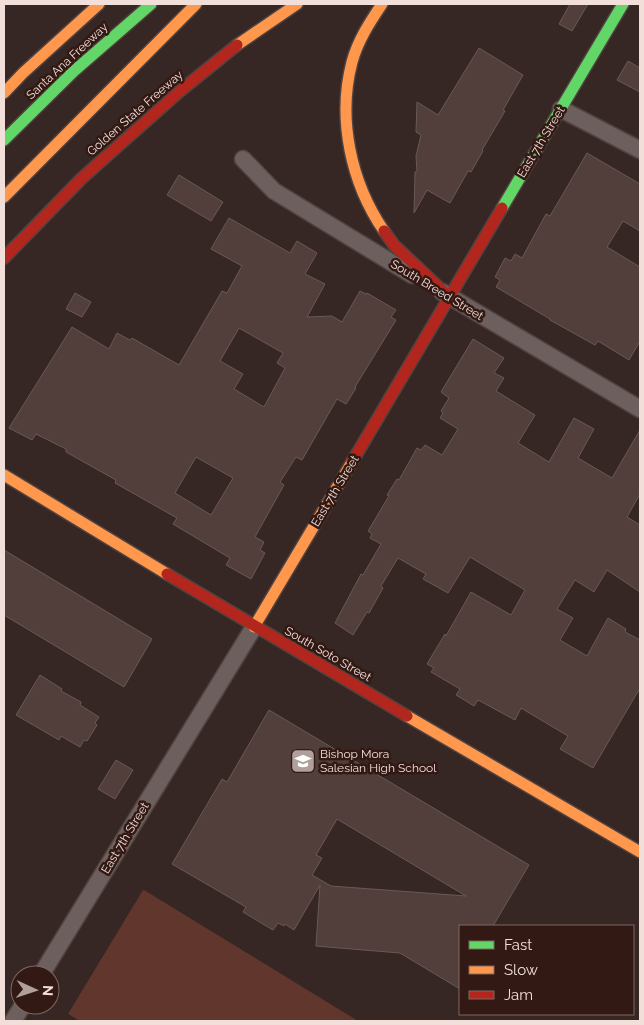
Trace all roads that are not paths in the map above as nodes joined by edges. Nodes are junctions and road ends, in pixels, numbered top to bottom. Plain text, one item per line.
1 (100, 4) edge
2 (151, 4) edge
3 (196, 4) edge
4 (297, 4) edge
5 (382, 4) edge
6 (623, 4) edge
7 (198, 62) dead end
8 (180, 91) junction
9 (4, 93) edge
10 (561, 109) junction
11 (4, 140) edge
12 (640, 150) edge
13 (243, 159) dead end
14 (4, 197) edge
15 (4, 258) edge
16 (450, 297) junction
17 (640, 409) edge
18 (4, 475) edge
19 (254, 627) junction
20 (640, 852) edge
21 (47, 965) edge

1 - 9 main road, Santa Ana Freeway
2 - 11 main road, Santa Ana Freeway
3 - 14 main road
4 - 8 main road, Golden State Freeway
5 - 16 main road
6 - 10 main road, East 7th Street
7 - 8 main road
8 - 15 main road, Golden State Freeway
10 - 12 street
10 - 16 main road, East 7th Street
13 - 16 street, South Breed Street
16 - 17 street, South Breed Street
16 - 19 main road, East 7th Street
18 - 19 main road, South Soto Street
19 - 20 main road, South Soto Street
19 - 21 street, East 7th Street

